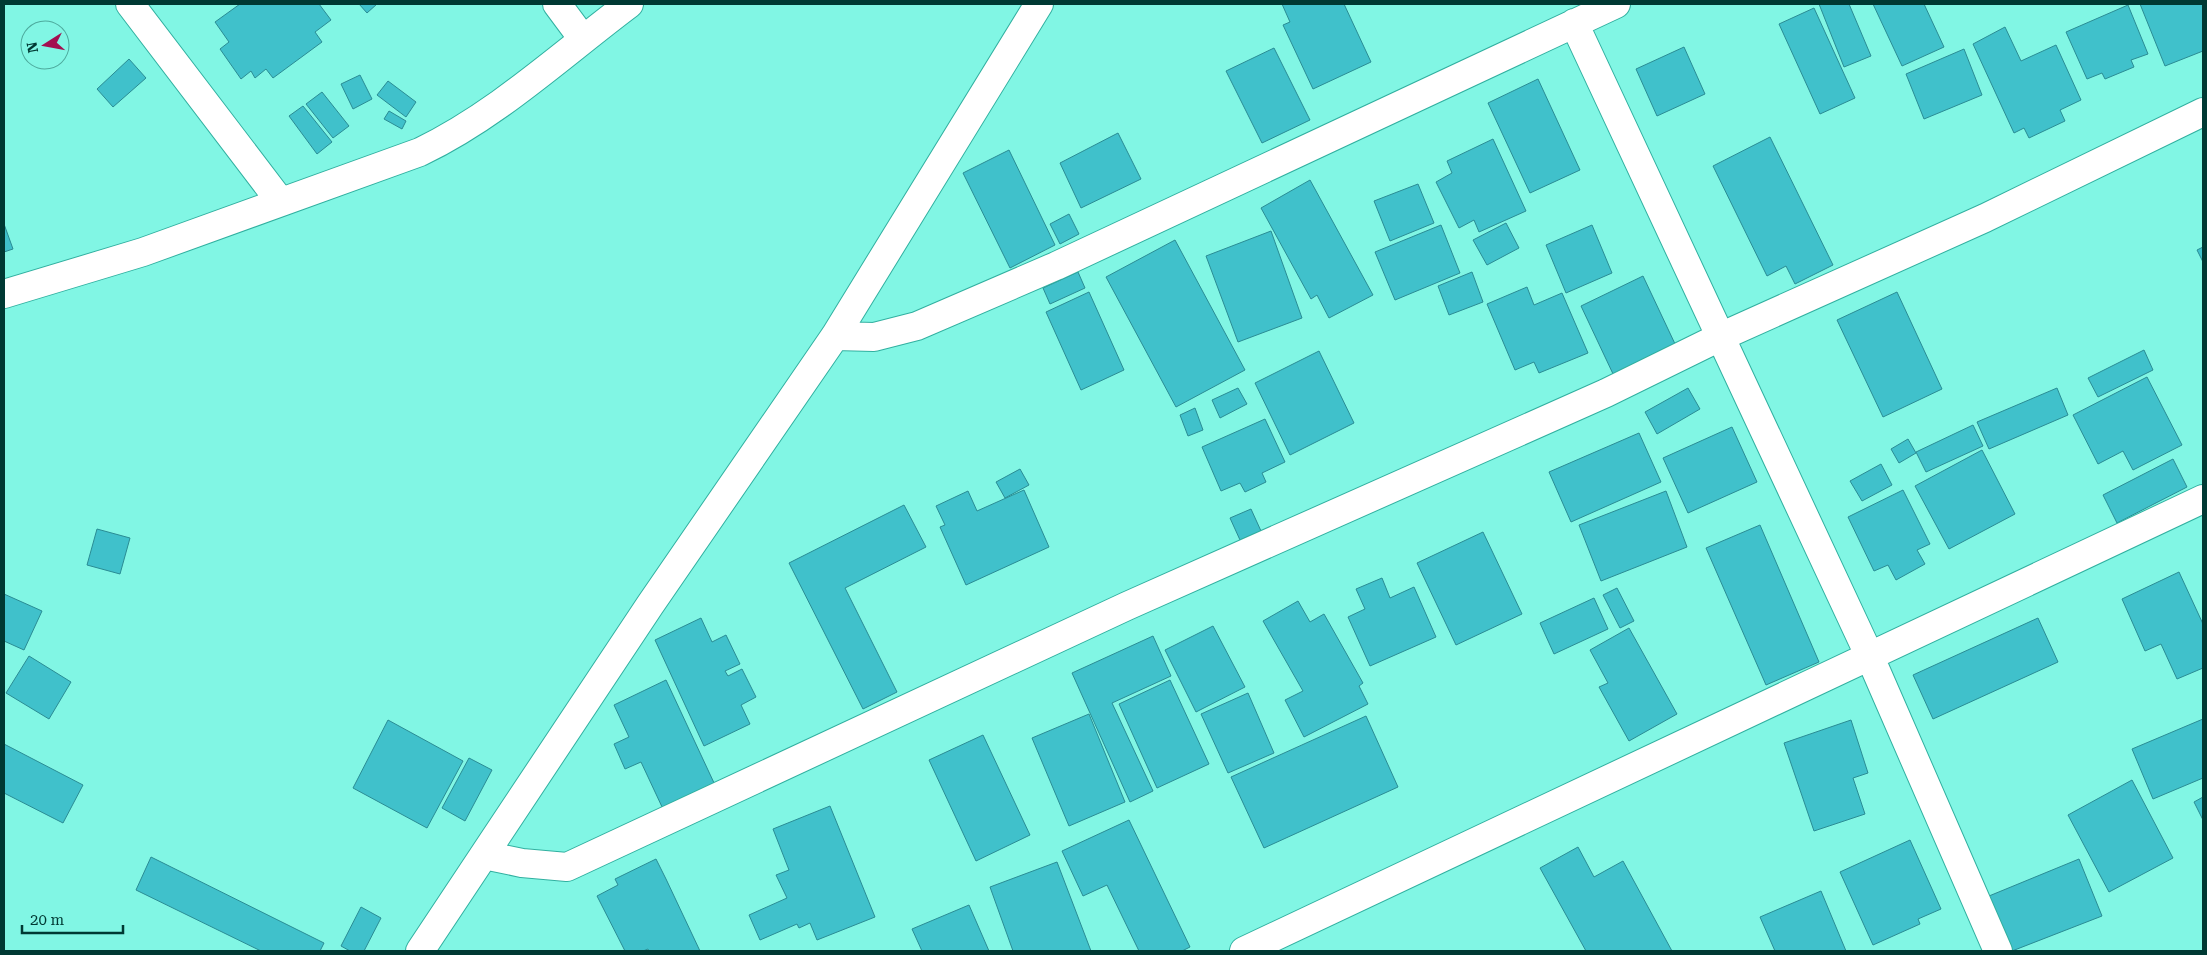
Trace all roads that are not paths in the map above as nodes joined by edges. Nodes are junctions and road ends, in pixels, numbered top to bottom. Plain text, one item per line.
1 (130, 4) edge
2 (557, 4) edge
3 (629, 4) edge
4 (1039, 4) edge
5 (1616, 4) edge
6 (1574, 23) junction
7 (583, 38) junction
8 (2203, 112) edge
9 (280, 201) junction
10 (4, 294) edge
11 (836, 336) junction
12 (1720, 337) junction
13 (2203, 499) edge
14 (1870, 657) junction
15 (484, 855) junction
16 (420, 951) edge
17 (1244, 951) edge
18 (1998, 951) edge

1 - 9 street
2 - 7 street
3 - 7 street
4 - 11 street
5 - 6 street
6 - 11 street
6 - 12 street
7 - 9 street
8 - 12 street
9 - 10 street
11 - 15 street
12 - 14 street
12 - 15 street
13 - 14 street
14 - 17 street
14 - 18 street
15 - 16 street

